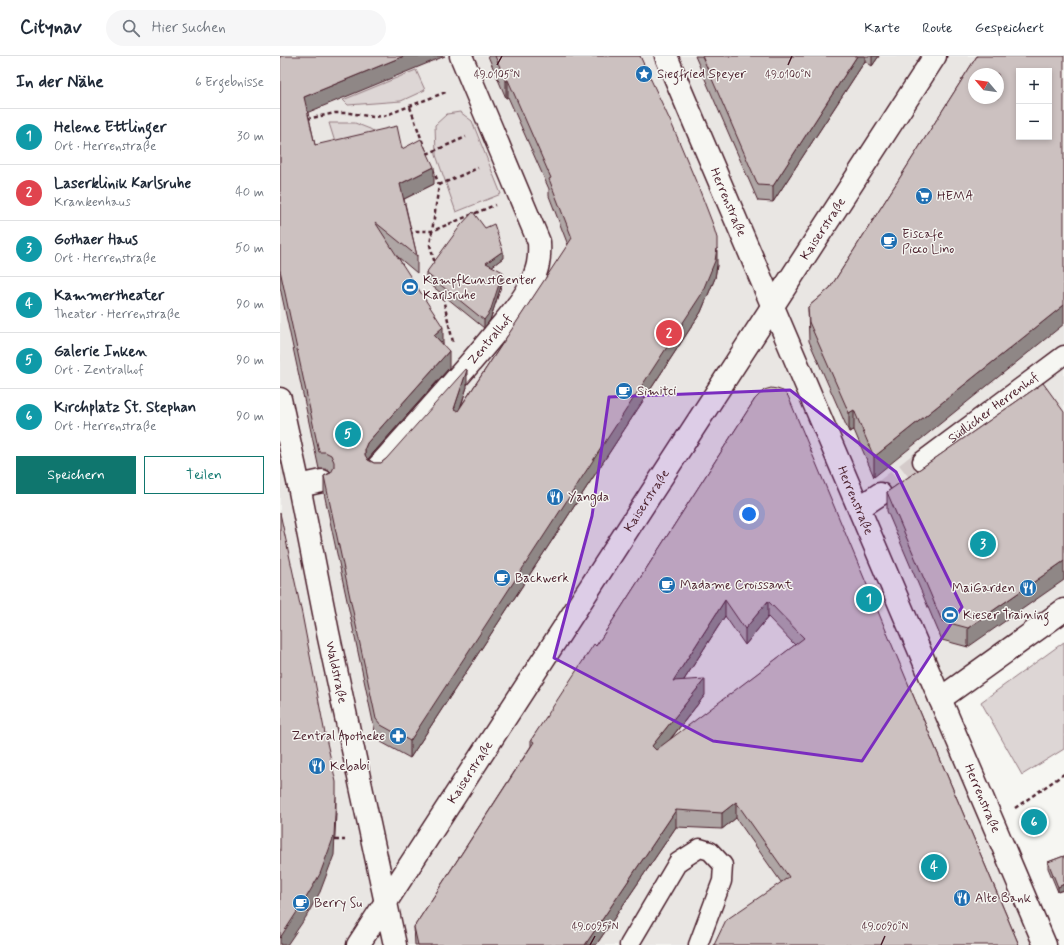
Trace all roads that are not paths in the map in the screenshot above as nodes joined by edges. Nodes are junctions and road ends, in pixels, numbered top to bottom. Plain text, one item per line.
1 (461, 56) edge
2 (666, 56) edge
3 (935, 56) edge
4 (773, 305) junction
5 (1064, 355) edge
6 (280, 399) edge
7 (922, 461) tunnel mouth
8 (376, 468) edge
9 (322, 481) dead end
10 (300, 486) junction
11 (880, 494) tunnel mouth
12 (859, 508) junction
13 (1064, 610) edge
14 (940, 699) junction
15 (386, 903) junction
16 (358, 945) edge
17 (395, 945) edge
18 (629, 945) edge
19 (698, 945) edge
20 (1045, 945) edge

1 - 8 street, Zentralhof
2 - 4 street, Herrenstraße
3 - 4 street, Kaiserstraße
4 - 12 street, Herrenstraße
4 - 15 street, Kaiserstraße
5 - 7 lane, Südlicher Herrenhof
6 - 10 street, Waldstraße
9 - 10 street
10 - 15 street, Waldstraße
11 - 12 street
12 - 14 street, Herrenstraße
13 - 14 street
14 - 20 street, Herrenstraße
15 - 16 street, Kaiserstraße
15 - 17 street, Waldstraße
18 - 19 lane

